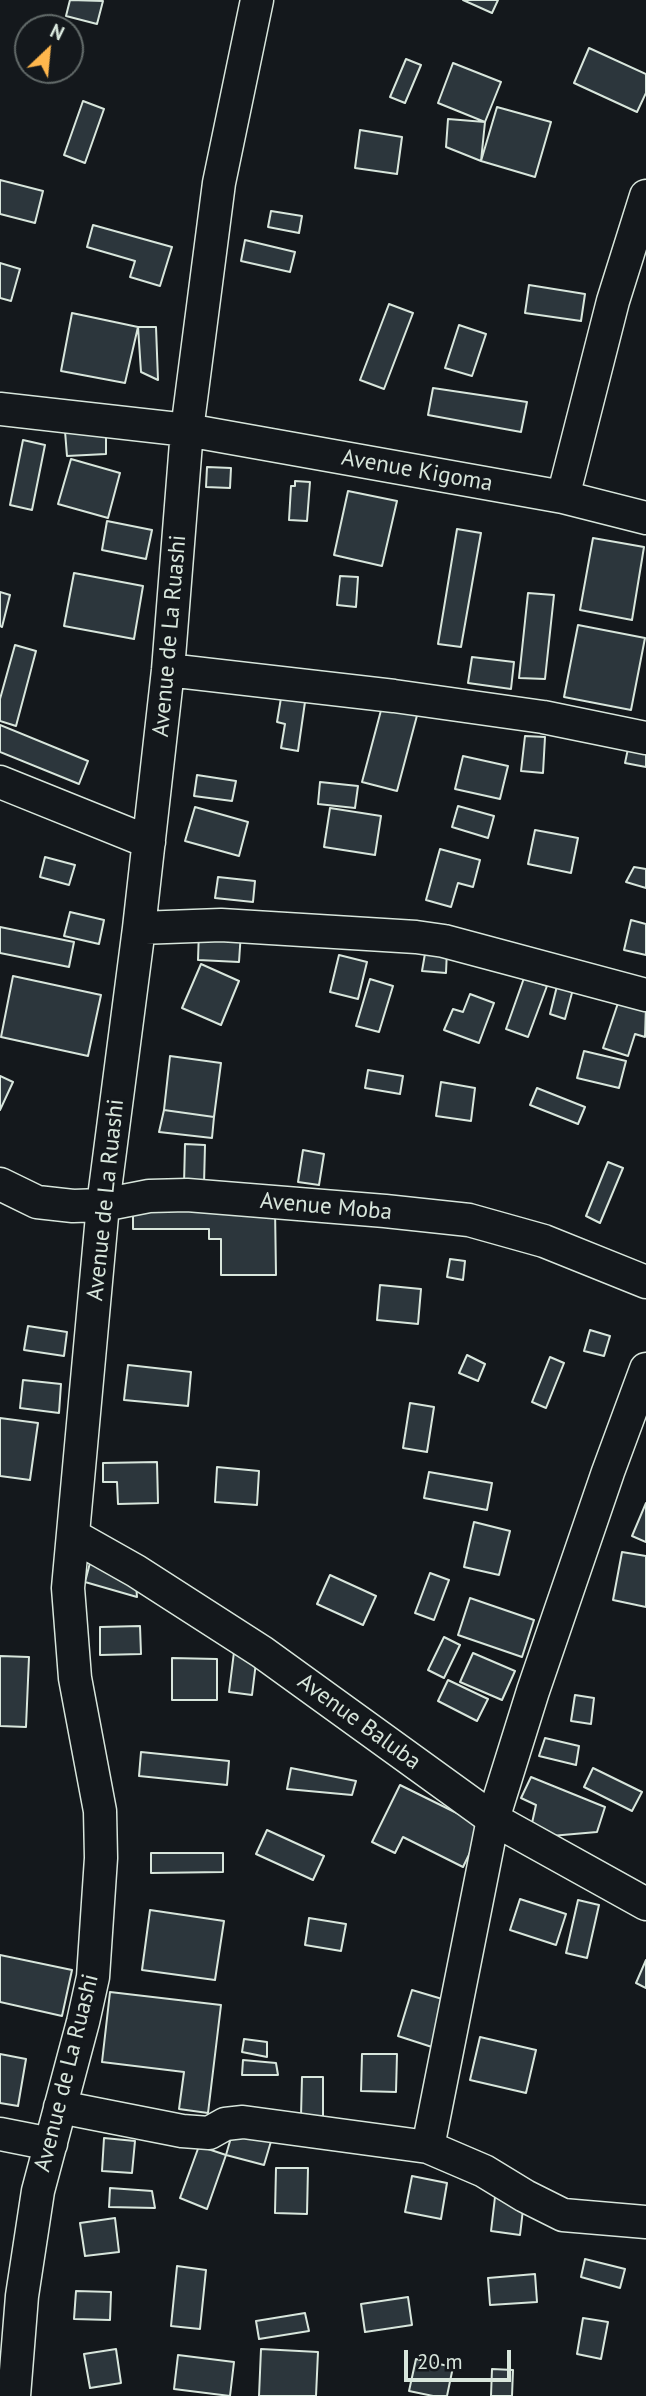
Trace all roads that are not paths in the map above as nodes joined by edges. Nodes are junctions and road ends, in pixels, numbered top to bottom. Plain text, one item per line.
1 (257, 0) edge
2 (646, 196) edge
3 (0, 409) edge
4 (187, 430) junction
5 (563, 497) junction
6 (646, 518) edge
7 (168, 670) junction
8 (646, 738) edge
9 (0, 782) edge
10 (149, 842) junction
11 (139, 928) junction
12 (646, 995) edge
13 (0, 1184) edge
14 (103, 1205) junction
15 (646, 1282) edge
16 (646, 1370) edge
17 (74, 1536) junction
18 (493, 1819) junction
19 (646, 1904) edge
20 (61, 2107) junction
21 (0, 2134) edge
22 (51, 2144) junction
23 (428, 2147) junction
24 (646, 2222) edge
25 (14, 2396) edge

1 - 4 street, Avenue de La Ruashi
2 - 5 street
3 - 4 street, Avenue Kigoma
4 - 5 street, Avenue Kigoma
4 - 7 street, Avenue de La Ruashi
5 - 6 street, Avenue Kigoma
7 - 8 street
7 - 10 street, Avenue de La Ruashi
9 - 10 street
10 - 11 street, Avenue de La Ruashi
11 - 12 street
11 - 14 street, Avenue de La Ruashi
13 - 14 street, Avenue Moba
14 - 15 street, Avenue Moba
14 - 17 street, Avenue de La Ruashi
16 - 18 street
17 - 18 street, Avenue Baluba
17 - 20 street, Avenue de La Ruashi
18 - 19 street, Avenue Baluba
18 - 23 street
20 - 22 street, Avenue de La Ruashi
20 - 23 street
21 - 22 street
22 - 25 street, Avenue de La Ruashi
23 - 24 street

